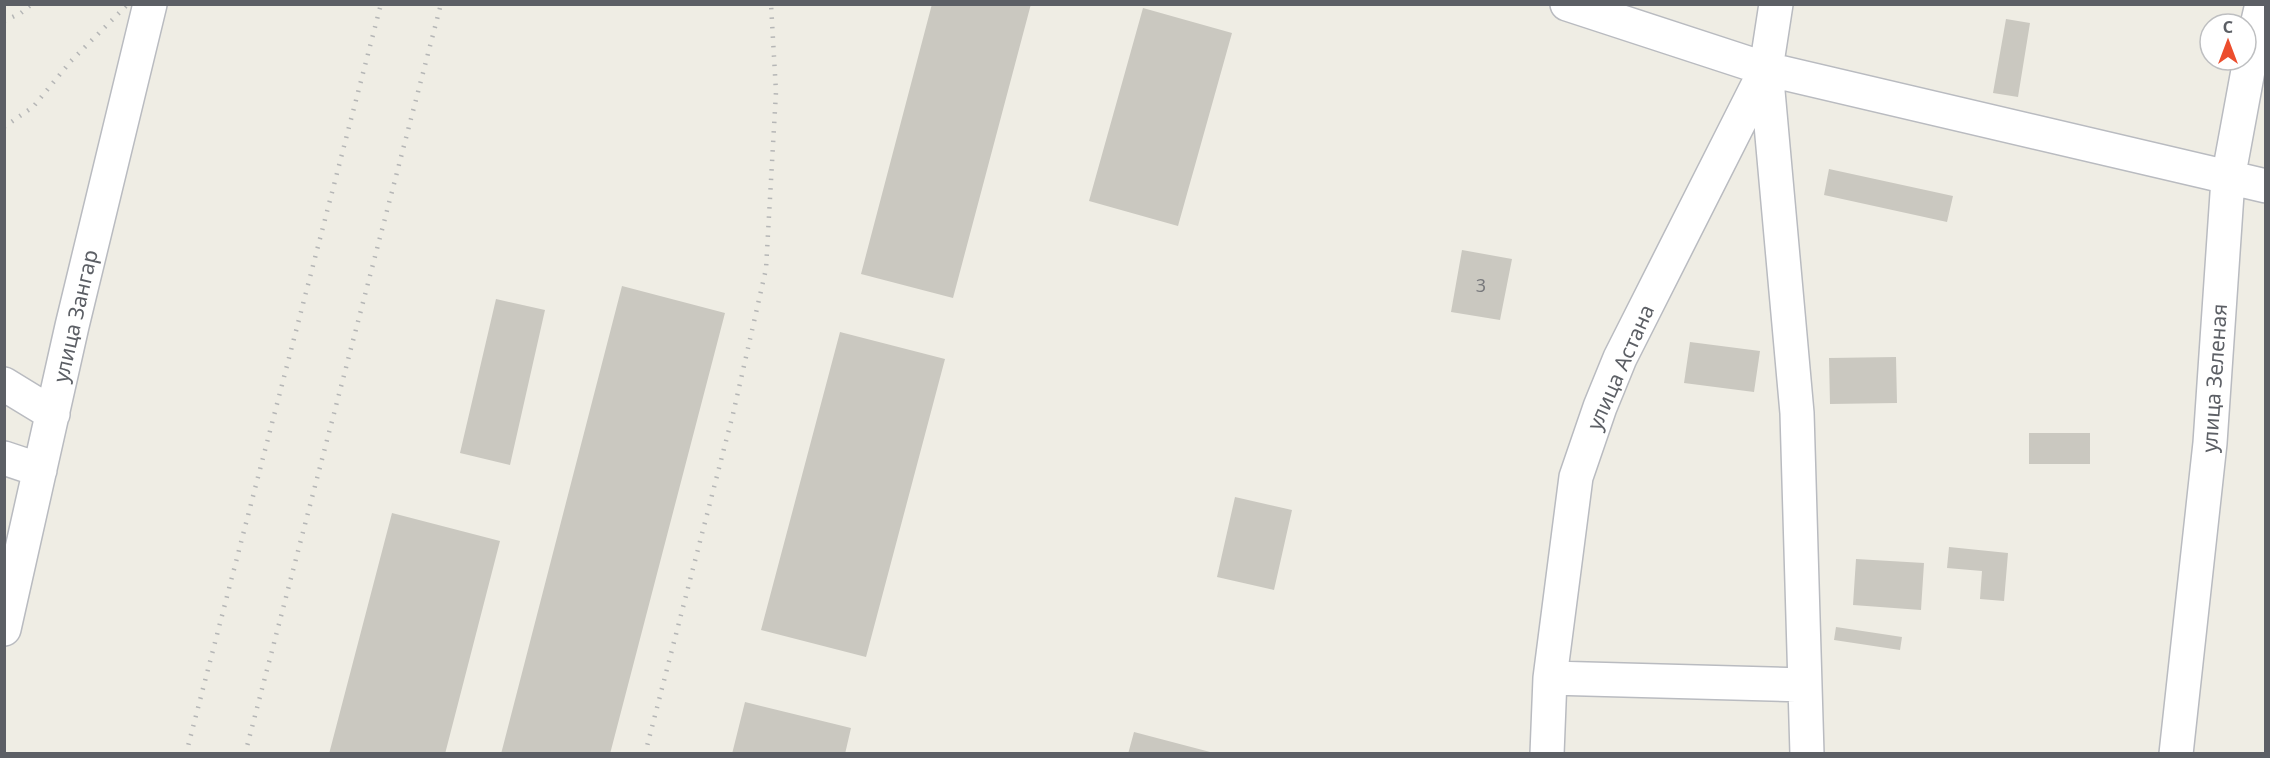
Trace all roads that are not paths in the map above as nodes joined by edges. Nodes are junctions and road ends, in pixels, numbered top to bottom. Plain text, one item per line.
1 (150, 4) edge
2 (1567, 4) edge
3 (1776, 4) edge
4 (2262, 4) edge
5 (1766, 69) junction
6 (2228, 179) junction
7 (2265, 186) edge
8 (4, 384) edge
9 (52, 414) junction
10 (4, 458) edge
11 (40, 470) junction
12 (4, 629) edge
13 (1550, 678) junction
14 (1805, 685) junction
15 (1547, 753) edge
16 (1807, 753) edge
17 (2176, 753) edge

1 - 9 street, улица Зангар
2 - 5 street
3 - 5 street, улица Астана
4 - 6 street, улица Зеленая
5 - 6 street
5 - 13 street, улица Астана
5 - 14 street
6 - 7 street
6 - 17 street, улица Зеленая
8 - 9 street
9 - 11 street, улица Зангар
10 - 11 street
11 - 12 street, улица Зангар
13 - 14 street
13 - 15 street, улица Астана
14 - 16 street

